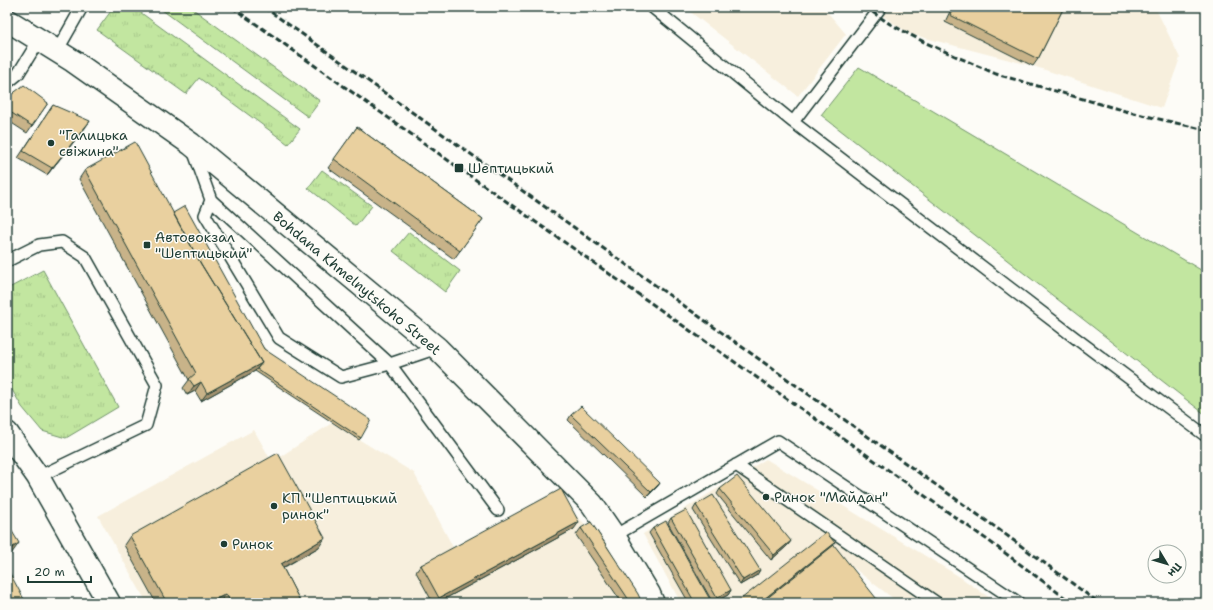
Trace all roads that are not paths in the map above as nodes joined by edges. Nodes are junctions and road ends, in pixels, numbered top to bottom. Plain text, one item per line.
1 (82, 7) edge
2 (652, 7) edge
3 (882, 7) edge
4 (7, 20) edge
5 (39, 40) junction
6 (57, 51) junction
7 (7, 83) edge
8 (794, 122) junction
9 (191, 144) junction
10 (211, 200) junction
11 (7, 261) edge
12 (437, 348) junction
13 (390, 364) junction
14 (7, 433) edge
15 (1206, 436) edge
16 (736, 466) junction
17 (38, 476) junction
18 (498, 510) dead end
19 (614, 536) junction
20 (109, 603) edge
21 (653, 603) edge
22 (937, 603) edge
23 (1019, 603) edge

1 - 6 lane
2 - 8 lane
3 - 8 lane
4 - 5 street, Bohdana Khmelnytskoho Street
5 - 6 street, Bohdana Khmelnytskoho Street
5 - 7 lane
6 - 9 street, Bohdana Khmelnytskoho Street
8 - 15 lane
9 - 10 lane
9 - 12 street, Bohdana Khmelnytskoho Street
10 - 13 lane
10 - 13 lane
11 - 17 lane
12 - 13 lane
12 - 19 street, Bohdana Khmelnytskoho Street
13 - 18 lane
14 - 17 street
16 - 19 lane
16 - 22 lane
16 - 23 lane
17 - 20 street
19 - 21 street, Bohdana Khmelnytskoho Street

